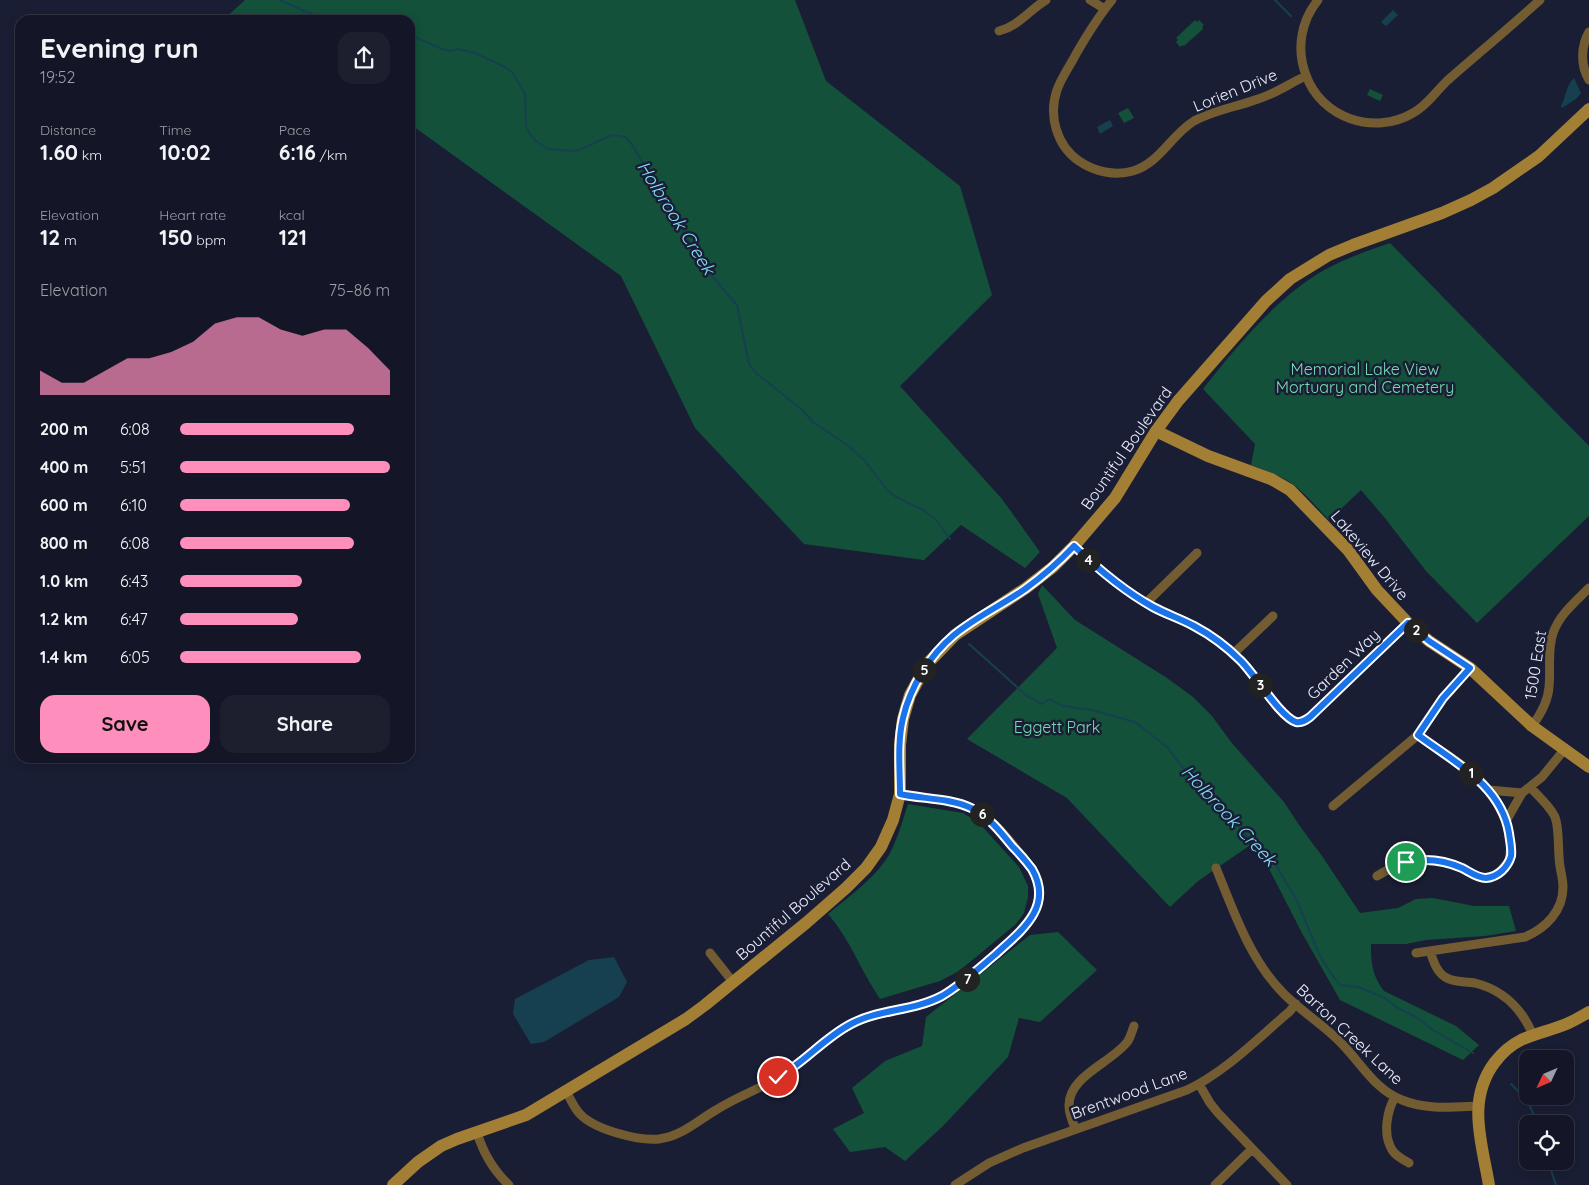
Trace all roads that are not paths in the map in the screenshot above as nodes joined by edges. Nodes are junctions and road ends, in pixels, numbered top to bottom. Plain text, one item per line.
1 (1046, 0) edge
2 (1090, 0) edge
3 (1112, 0) edge
4 (1318, 0) edge
5 (1540, 0) edge
6 (1104, 9) junction
7 (999, 30) dead end
8 (1589, 32) edge
9 (1306, 76) junction
10 (1589, 80) edge
11 (1589, 109) edge
12 (1156, 431) junction
13 (1074, 546) junction
14 (1197, 553) dead end
15 (1589, 588) edge
16 (1146, 603) junction
17 (1273, 616) dead end
18 (1408, 623) junction
19 (1233, 654) junction
20 (1470, 668) junction
21 (1532, 726) junction
22 (1418, 735) junction
23 (1564, 750) junction
24 (1589, 767) edge
25 (1530, 787) junction
26 (1489, 790) junction
27 (1522, 793) junction
28 (900, 794) junction
29 (1333, 806) dead end
30 (1506, 821) junction
31 (1216, 868) dead end
32 (1377, 876) dead end
33 (1430, 951) junction
34 (710, 953) dead end
35 (1416, 953) dead end
36 (734, 982) junction
37 (1296, 1004) junction
38 (1589, 1012) edge
39 (1134, 1026) dead end
40 (1534, 1035) junction
41 (1199, 1084) junction
42 (566, 1092) junction
43 (1395, 1097) junction
44 (1477, 1106) junction
45 (1075, 1128) junction
46 (476, 1132) junction
47 (1252, 1149) junction
48 (1409, 1163) dead end
49 (393, 1185) edge
50 (509, 1185) edge
51 (955, 1185) edge
52 (1215, 1185) edge
53 (1287, 1185) edge
54 (1489, 1185) edge

1 - 7 street
2 - 6 street
3 - 6 street, Lorien Drive
4 - 9 street
5 - 9 street
6 - 9 street, Lorien Drive
8 - 10 street
11 - 12 main road, Bountiful Boulevard
12 - 13 main road, Bountiful Boulevard
12 - 18 main road, Lakeview Drive
13 - 16 street
13 - 28 main road, Bountiful Boulevard
14 - 16 street
15 - 21 street, 1500 East
16 - 19 street
17 - 19 street
18 - 19 street, Garden Way
18 - 20 main road, Lakeview Drive
20 - 21 main road, Lakeview Drive
20 - 22 street
21 - 23 main road, Lakeview Drive
22 - 26 street
22 - 29 street
23 - 24 main road, Lakeview Drive
23 - 25 street
25 - 27 street
25 - 33 street
26 - 27 street
26 - 30 street
27 - 30 street
28 - 36 main road, Bountiful Boulevard
28 - 42 street
30 - 32 street
31 - 37 street, Barton Creek Lane
33 - 35 street
33 - 40 street
34 - 36 street
36 - 42 main road, Bountiful Boulevard
37 - 41 street, Brentwood Lane
37 - 43 street, Barton Creek Lane
38 - 40 main road
39 - 45 street
40 - 44 main road
41 - 45 street, Brentwood Lane
41 - 47 street
42 - 46 main road, Bountiful Boulevard
43 - 44 street, Barton Creek Lane
43 - 48 street
44 - 54 main road
45 - 51 street, Brentwood Lane
46 - 49 main road, Bountiful Boulevard
46 - 50 street
47 - 52 street
47 - 53 street

